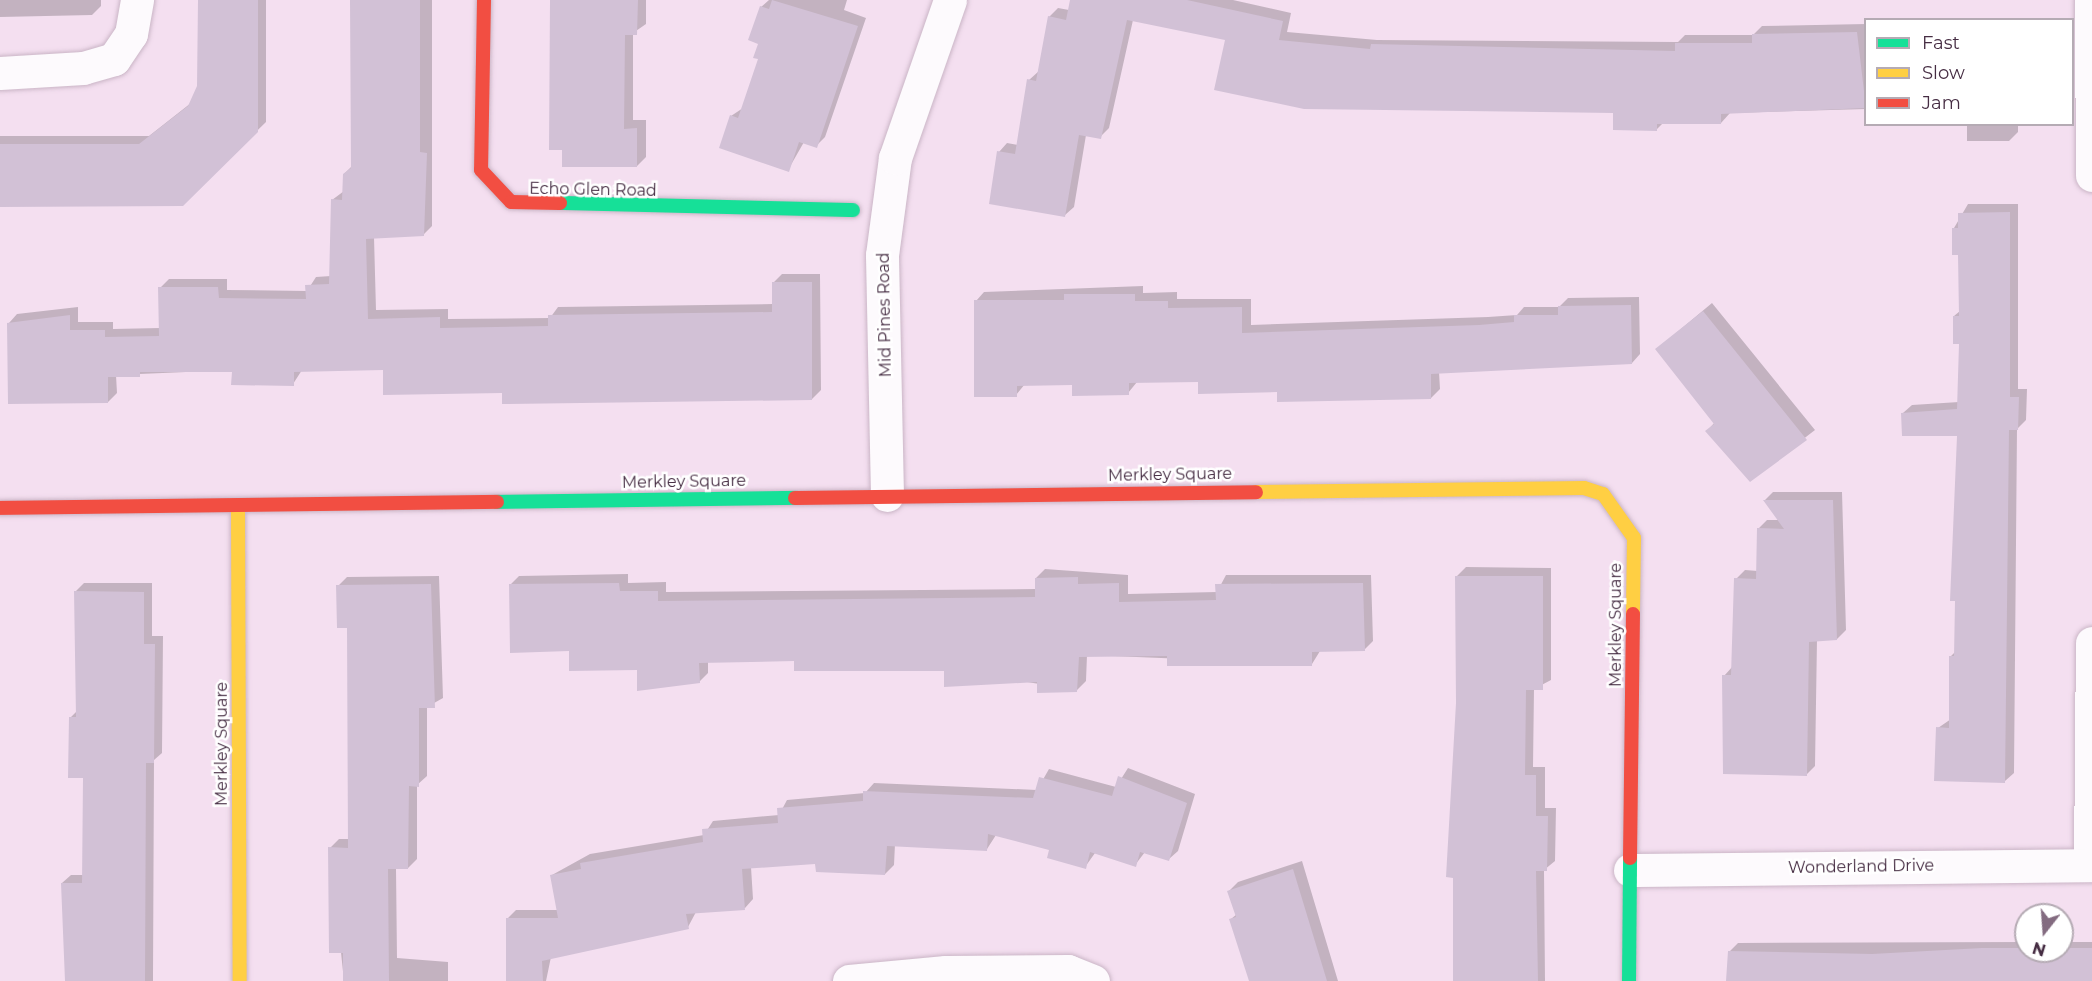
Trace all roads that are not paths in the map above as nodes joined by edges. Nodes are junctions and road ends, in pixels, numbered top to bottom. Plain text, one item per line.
1 (137, 0) edge
2 (484, 0) edge
3 (950, 0) edge
4 (2091, 0) edge
5 (0, 73) edge
6 (2092, 175) edge
7 (853, 210) dead end
8 (888, 495) junction
9 (238, 507) junction
10 (0, 508) edge
11 (2092, 643) edge
12 (2091, 865) edge
13 (1630, 870) junction
14 (240, 981) edge
15 (849, 981) edge
16 (1094, 981) edge
17 (1629, 981) edge

1 - 5 street
2 - 7 street, Echo Glen Road
3 - 8 street, Mid Pines Road
4 - 6 street
8 - 9 street, Merkley Square
8 - 13 street, Merkley Square
9 - 10 street, Merkley Square
9 - 14 street, Merkley Square
11 - 12 street
12 - 13 street, Wonderland Drive
13 - 17 street, Merkley Square
15 - 16 street

